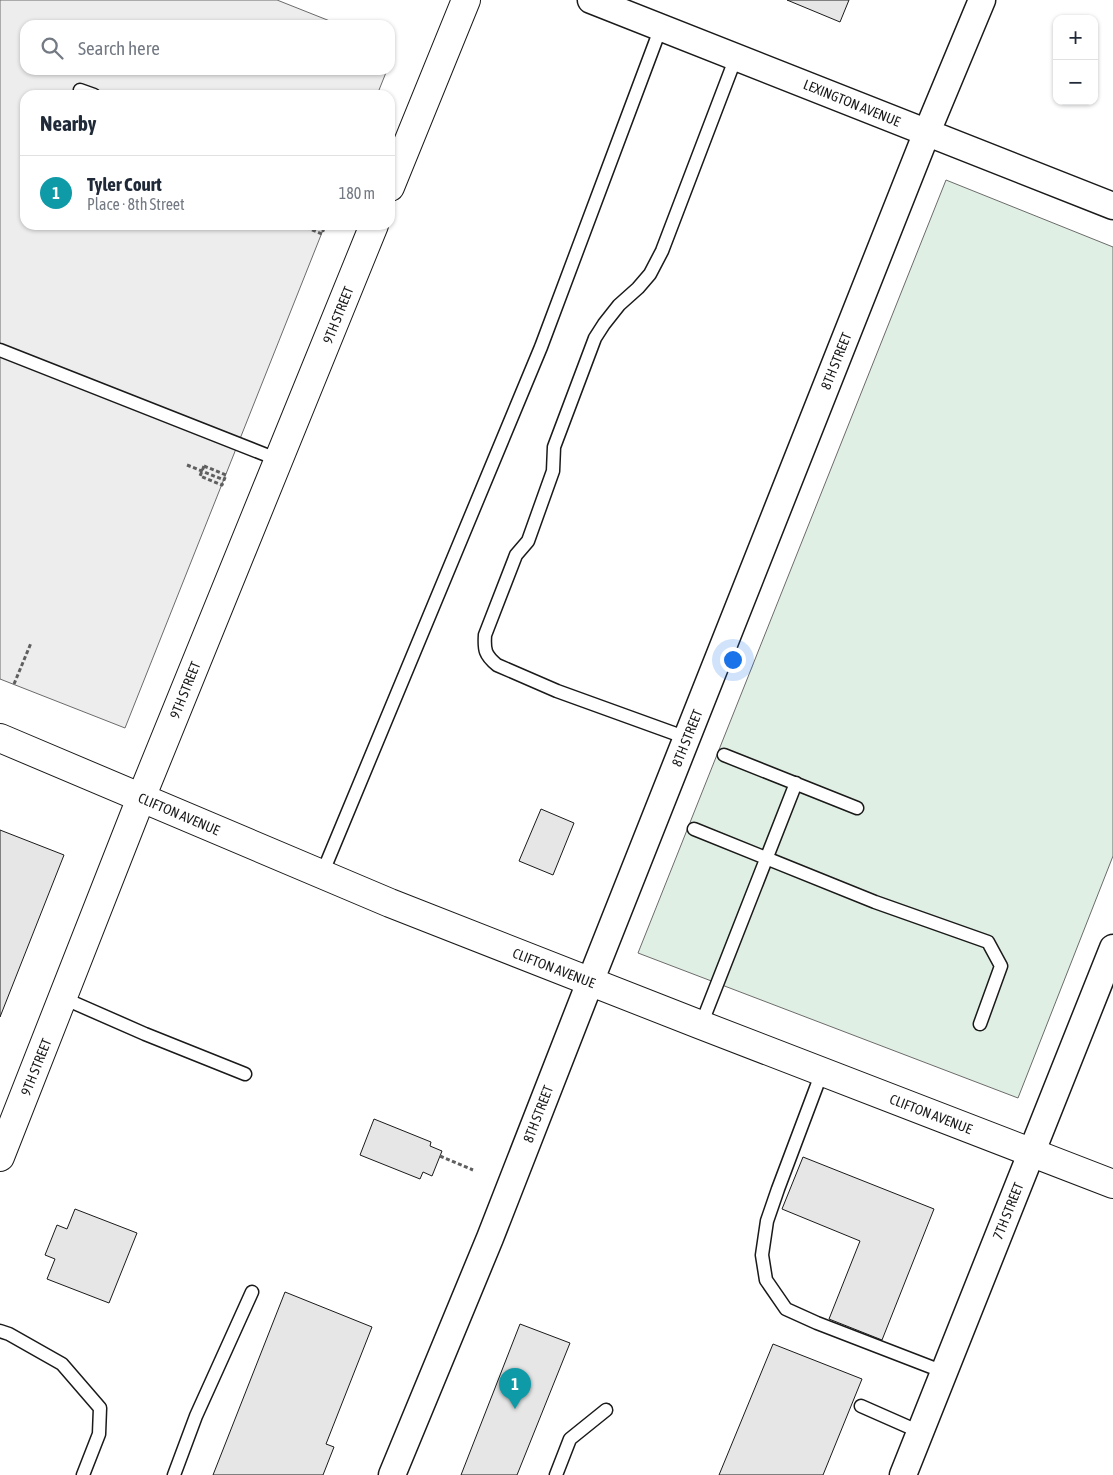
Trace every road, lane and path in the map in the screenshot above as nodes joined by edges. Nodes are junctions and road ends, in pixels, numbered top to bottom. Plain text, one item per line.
1 (466, 0) edge
2 (591, 0) edge
3 (982, 0) edge
4 (661, 28) junction
5 (736, 57) junction
6 (927, 132) junction
7 (395, 174) edge
8 (1113, 206) edge
9 (312, 230) edge
10 (323, 230) edge
11 (372, 230) edge
12 (0, 350) edge
13 (279, 460) junction
14 (187, 465) dead end
15 (202, 471) junction
16 (31, 643) dead end
17 (14, 684) dead end
18 (0, 738) edge
19 (686, 738) junction
20 (724, 755) dead end
21 (796, 783) junction
22 (142, 798) junction
23 (857, 808) dead end
24 (694, 829) dead end
25 (766, 858) junction
26 (322, 874) junction
27 (1113, 948) edge
28 (590, 982) junction
29 (63, 998) junction
30 (980, 1024) dead end
31 (701, 1025) junction
32 (822, 1072) junction
33 (245, 1074) dead end
34 (1031, 1153) junction
35 (440, 1156) dead end
36 (0, 1157) edge
37 (473, 1170) dead end
38 (1113, 1184) edge
39 (252, 1292) dead end
40 (0, 1331) edge
41 (944, 1372) junction
42 (861, 1406) dead end
43 (606, 1410) dead end
44 (920, 1432) junction
45 (84, 1475) edge
46 (174, 1475) edge
47 (392, 1475) edge
48 (556, 1475) edge
49 (903, 1475) edge

1 - 7 main road
2 - 4 street, LEXINGTON AVENUE
3 - 6 street, 8TH STREET
4 - 5 street, LEXINGTON AVENUE
4 - 26 lane
5 - 6 street, LEXINGTON AVENUE
5 - 19 lane
6 - 8 street, LEXINGTON AVENUE
6 - 19 street, 8TH STREET
9 - 10 path
11 - 13 main road, 9TH STREET
12 - 13 lane
13 - 22 main road, 9TH STREET
14 - 15 path
15 - 15 path
16 - 17 path
18 - 22 main road, CLIFTON AVENUE
19 - 28 street, 8TH STREET
20 - 21 lane
21 - 23 lane
21 - 25 lane
22 - 26 main road, CLIFTON AVENUE
22 - 29 main road, 9TH STREET
24 - 25 lane
25 - 30 lane
25 - 31 lane
26 - 28 main road, CLIFTON AVENUE
27 - 34 street, 7TH STREET
28 - 31 main road, CLIFTON AVENUE
28 - 47 street, 8TH STREET
29 - 33 lane
29 - 36 main road, 9TH STREET
31 - 32 main road, CLIFTON AVENUE
32 - 34 main road, CLIFTON AVENUE
32 - 41 lane
34 - 38 main road, CLIFTON AVENUE
34 - 41 street, 7TH STREET
35 - 37 path
39 - 46 lane
40 - 45 lane
41 - 44 street, 7TH STREET
42 - 44 lane
43 - 48 lane
44 - 49 street, 7TH STREET

